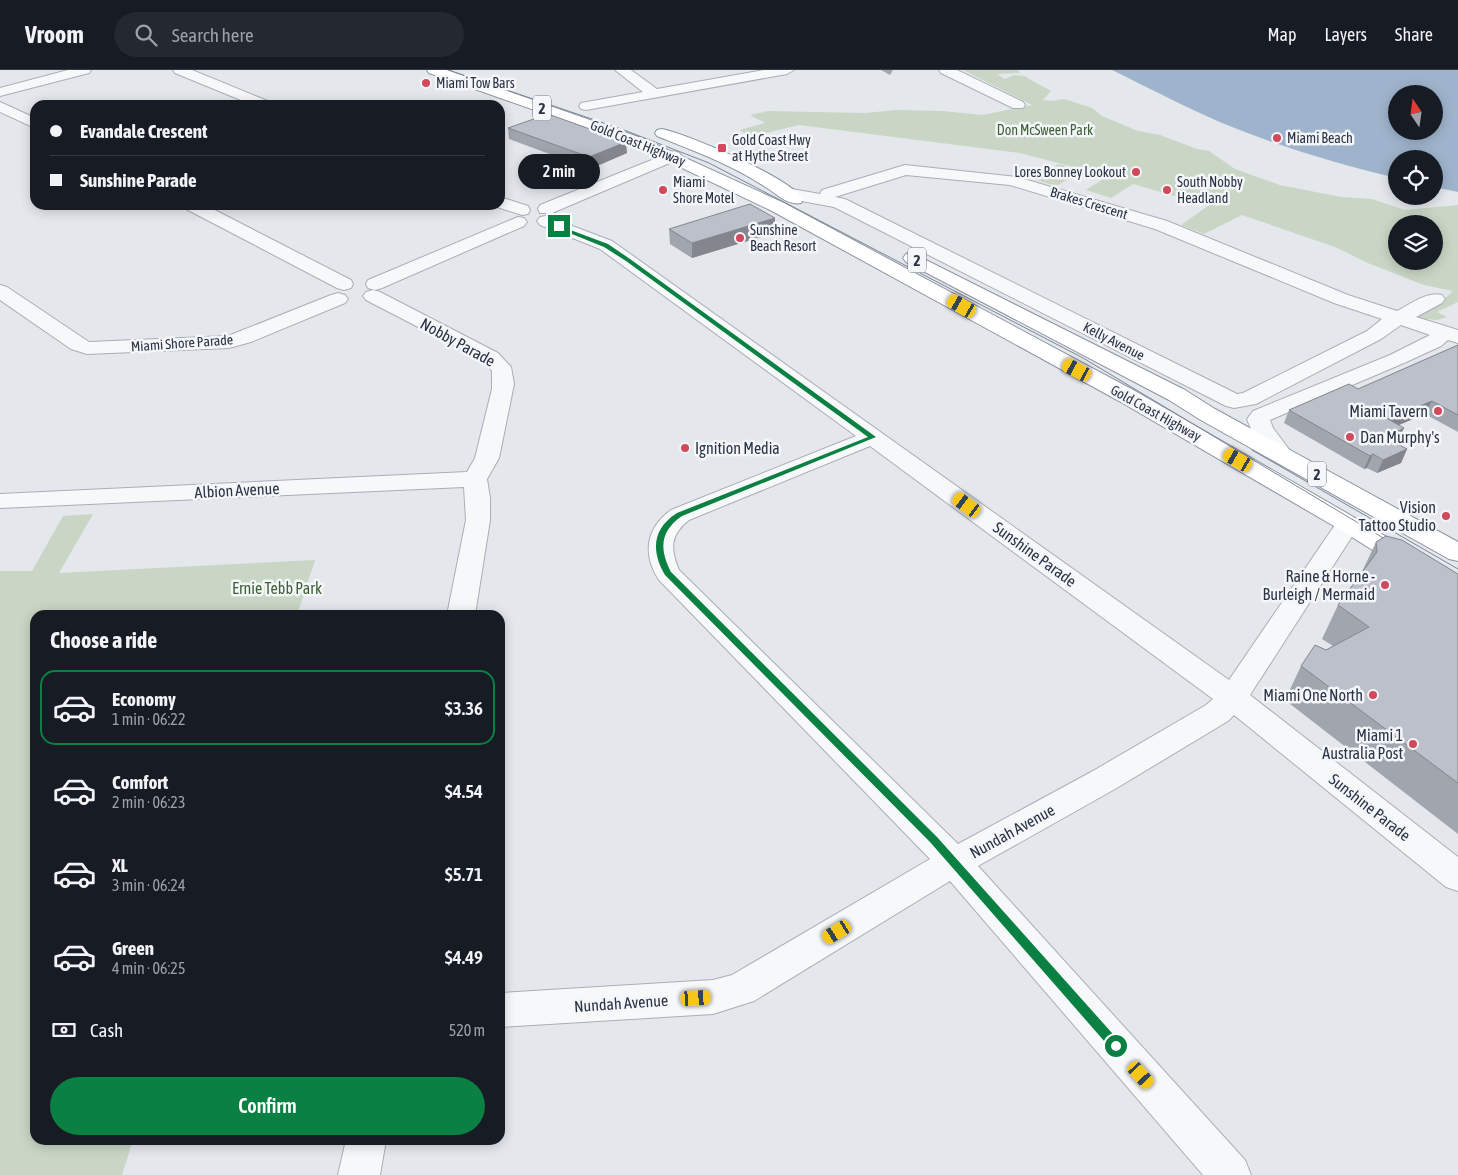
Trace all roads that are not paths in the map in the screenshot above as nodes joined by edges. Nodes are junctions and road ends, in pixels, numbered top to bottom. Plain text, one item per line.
1 (84, 70) edge
2 (180, 70) edge
3 (434, 70) edge
4 (622, 70) edge
5 (787, 70) edge
6 (946, 70) edge
7 (0, 93) edge
8 (653, 94) junction
9 (253, 100) edge
10 (581, 104) joint
11 (1018, 105) dead end
12 (0, 106) edge
13 (620, 112) joint
14 (30, 121) edge
15 (647, 127) dead end
16 (674, 156) junction
17 (786, 193) junction
18 (828, 194) dead end
19 (505, 206) edge
20 (201, 210) edge
21 (546, 215) junction
22 (520, 216) junction
23 (374, 290) junction
24 (0, 291) edge
25 (341, 292) junction
26 (1435, 299) dead end
27 (1397, 319) junction
28 (1444, 335) edge
29 (873, 437) junction
30 (1279, 452) junction
31 (475, 480) junction
32 (0, 500) edge
33 (1348, 524) junction
34 (1458, 553) edge
35 (1458, 592) edge
36 (462, 610) edge
37 (1232, 698) junction
38 (954, 862) junction
39 (1458, 877) edge
40 (505, 1010) edge
41 (365, 1145) edge
42 (360, 1175) edge
43 (1230, 1175) edge

1 - 7 street
2 - 9 street
3 - 16 highway, Gold Coast Highway / 2
4 - 8 street
5 - 8 street
6 - 11 street
8 - 10 street
8 - 13 street
10 - 13 highway, Gold Coast Highway
12 - 14 street
15 - 17 highway, Gold Coast Highway / 2
16 - 21 street
16 - 33 highway, Gold Coast Highway / 2
17 - 27 street, Kelly Avenue
17 - 30 highway, Gold Coast Highway / 2
18 - 27 street, Brakes Crescent
19 - 22 street
20 - 25 street
21 - 22 street
21 - 29 street, Sunshine Parade
22 - 23 street
23 - 25 street
23 - 31 street, Nobby Parade
24 - 25 street, Miami Shore Parade
26 - 27 street, Kelly Avenue
27 - 28 street, Brakes Crescent
28 - 30 street
29 - 37 street, Sunshine Parade
29 - 38 street
30 - 34 highway, Gold Coast Highway / 2
31 - 32 street, Albion Avenue
31 - 36 street
33 - 35 highway, Gold Coast Highway / 2
33 - 37 street, Nundah Avenue
37 - 38 street, Nundah Avenue
37 - 39 street, Sunshine Parade
38 - 40 street, Nundah Avenue
38 - 43 street
41 - 42 street

